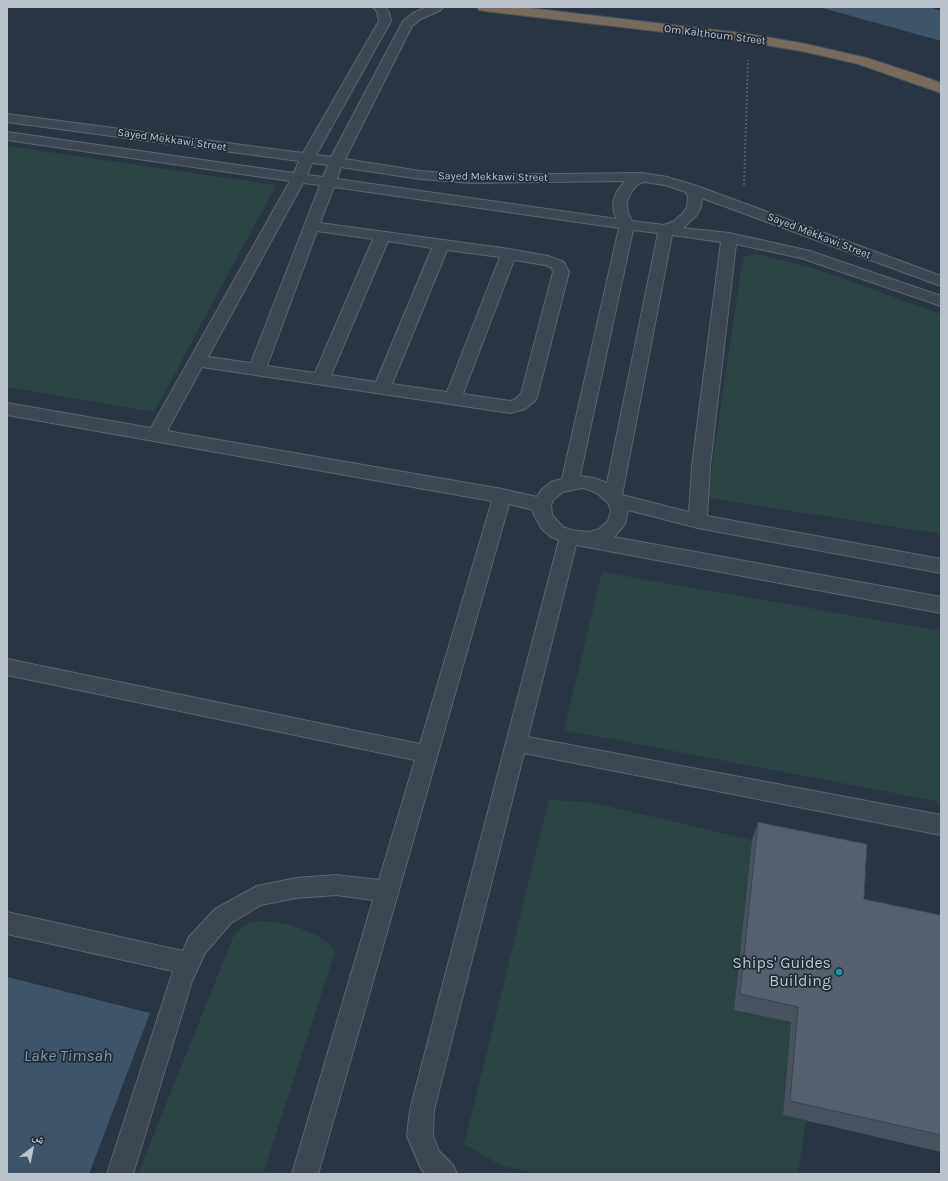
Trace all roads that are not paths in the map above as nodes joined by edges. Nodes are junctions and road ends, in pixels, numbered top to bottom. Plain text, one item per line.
1 (379, 7) edge
2 (437, 7) edge
3 (484, 7) edge
4 (941, 88) edge
5 (7, 118) edge
6 (7, 136) edge
7 (307, 159) junction
8 (336, 162) junction
9 (642, 177) junction
10 (299, 178) junction
11 (327, 183) junction
12 (692, 189) junction
13 (627, 225) junction
14 (311, 226) junction
15 (666, 230) junction
16 (382, 237) junction
17 (729, 238) junction
18 (441, 245) junction
19 (509, 254) junction
20 (941, 282) edge
21 (941, 301) edge
22 (197, 361) junction
23 (257, 370) junction
24 (321, 379) junction
25 (382, 388) junction
26 (453, 398) junction
27 (7, 409) edge
28 (156, 435) junction
29 (570, 483) junction
30 (502, 496) junction
31 (614, 497) junction
32 (542, 506) junction
33 (698, 521) junction
34 (579, 538) junction
35 (941, 566) edge
36 (941, 605) edge
37 (7, 667) edge
38 (516, 744) junction
39 (427, 754) junction
40 (941, 825) edge
41 (387, 891) junction
42 (7, 923) edge
43 (190, 963) junction
44 (434, 1169) edge
45 (120, 1174) edge
46 (305, 1174) edge

1 - 7 lane
2 - 8 lane
3 - 4 highway, Om Kalthoum Street
5 - 7 lane, Sayed Mekkawi Street
6 - 10 lane, Sayed Mekkawi Street
7 - 8 lane, Sayed Mekkawi Street
7 - 10 lane
8 - 9 lane, Sayed Mekkawi Street
8 - 11 lane
9 - 12 lane, Sayed Mekkawi Street
9 - 13 lane
10 - 11 lane, Sayed Mekkawi Street
10 - 22 lane
11 - 13 lane, Sayed Mekkawi Street
11 - 14 lane
12 - 15 lane
12 - 20 lane, Sayed Mekkawi Street
13 - 15 lane, Sayed Mekkawi Street
13 - 29 lane
14 - 16 lane
14 - 23 lane
15 - 17 lane, Sayed Mekkawi Street
15 - 31 lane
16 - 18 lane
16 - 24 lane
17 - 21 lane, Sayed Mekkawi Street
17 - 33 lane
18 - 19 lane
18 - 25 lane
19 - 26 lane
19 - 26 lane
22 - 23 lane
22 - 28 lane
23 - 24 lane
24 - 25 lane
25 - 26 lane
27 - 28 lane
28 - 30 lane
29 - 31 lane
29 - 32 lane
30 - 32 lane
30 - 39 lane
31 - 33 lane
31 - 34 lane
32 - 34 lane
33 - 35 lane
34 - 36 lane
34 - 38 lane
37 - 39 lane
38 - 40 lane
38 - 44 lane
39 - 41 lane
41 - 43 lane
41 - 46 lane
42 - 43 lane
43 - 45 lane

